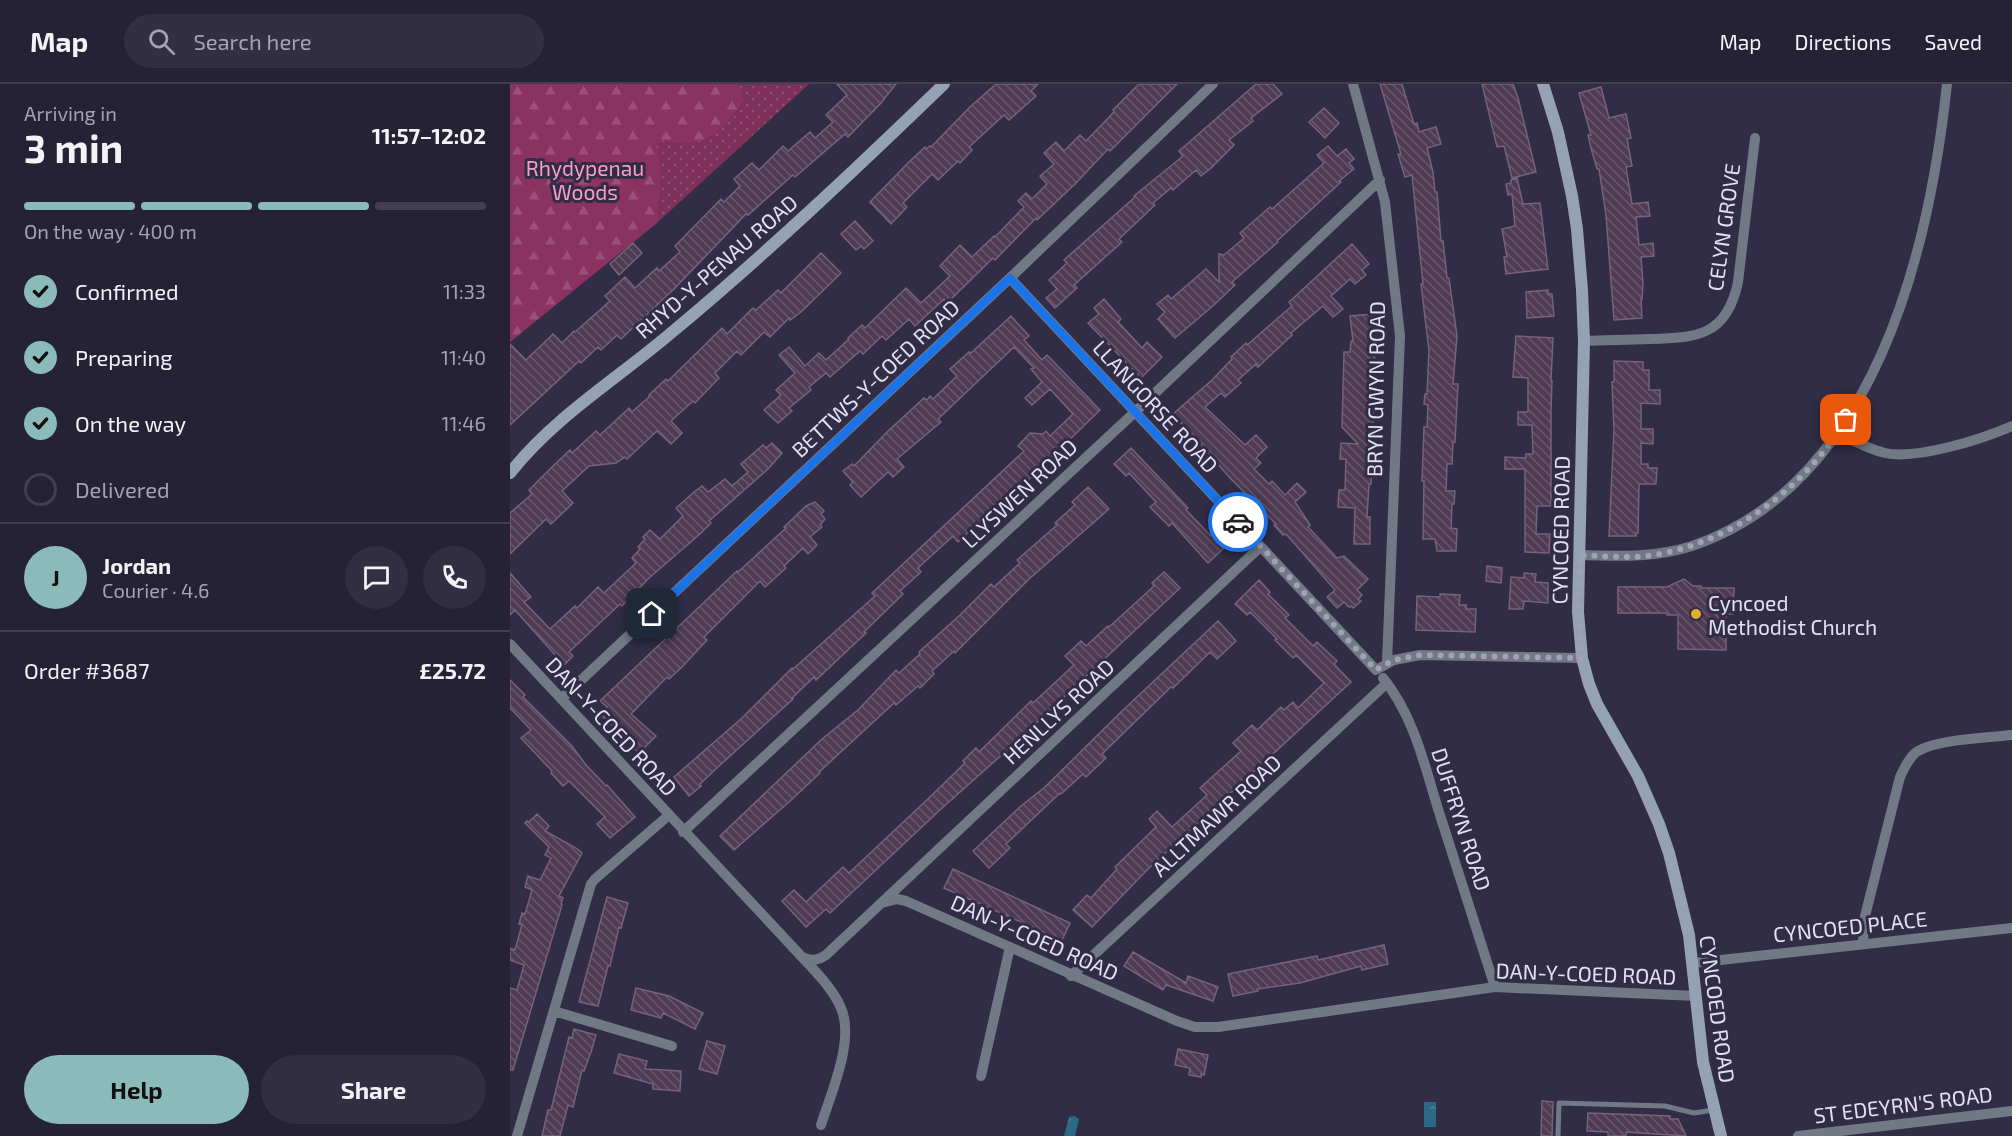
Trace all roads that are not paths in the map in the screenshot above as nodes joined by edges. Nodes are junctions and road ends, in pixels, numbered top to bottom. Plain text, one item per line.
1 (944, 84) edge
2 (1213, 84) edge
3 (1353, 84) edge
4 (1542, 84) edge
5 (1947, 84) edge
6 (1755, 138) dead end
7 (1380, 180) junction
8 (1010, 278) junction
9 (1584, 341) junction
10 (1135, 412) junction
11 (2012, 426) edge
12 (1838, 433) junction
13 (510, 473) edge
14 (1260, 547) junction
15 (1580, 555) junction
16 (510, 644) edge
17 (1582, 658) junction
18 (1387, 663) junction
19 (1376, 670) junction
20 (1387, 683) junction
21 (561, 699) junction
22 (2012, 735) edge
23 (669, 815) junction
24 (684, 832) junction
25 (882, 903) junction
26 (2012, 928) edge
27 (1863, 944) junction
28 (1010, 947) junction
29 (802, 957) junction
30 (1693, 963) junction
31 (1071, 976) junction
32 (1495, 987) junction
33 (1696, 996) junction
34 (554, 1011) junction
35 (672, 1046) dead end
36 (981, 1076) dead end
37 (1713, 1110) junction
38 (2012, 1111) edge
39 (822, 1125) dead end
40 (517, 1136) edge
41 (1558, 1136) edge
42 (1721, 1136) edge
43 (1798, 1136) edge

1 - 13 street, RHYD-Y-PENAU ROAD
2 - 8 street, BETTWS-Y-COED ROAD
3 - 7 street, BRYN GWYN ROAD
4 - 9 street, CYNCOED ROAD
5 - 12 street
6 - 9 street, CELYN GROVE
7 - 10 street, LLYSWEN ROAD
7 - 18 street, BRYN GWYN ROAD
8 - 10 street, LLANGORSE ROAD
8 - 21 street, BETTWS-Y-COED ROAD
9 - 15 street, CYNCOED ROAD
10 - 14 street, LLANGORSE ROAD
10 - 24 street, LLYSWEN ROAD
11 - 12 street
12 - 15 street
14 - 19 street, LLANGORSE ROAD
14 - 25 street, HENLLYS ROAD
15 - 17 street, CYNCOED ROAD
16 - 21 street, DAN-Y-COED ROAD
17 - 18 street
17 - 30 street, CYNCOED ROAD
18 - 19 street
19 - 20 street, DUFFRYN ROAD
20 - 31 street, ALLTMAWR ROAD
20 - 32 street, DUFFRYN ROAD
21 - 23 street, DAN-Y-COED ROAD
22 - 27 street
23 - 24 street, DAN-Y-COED ROAD
23 - 34 street
24 - 29 street, DAN-Y-COED ROAD
25 - 28 street, DAN-Y-COED ROAD
25 - 29 street
26 - 27 street, CYNCOED PLACE
27 - 30 street, CYNCOED PLACE
28 - 31 street, DAN-Y-COED ROAD
28 - 36 street
29 - 39 street, DAN-Y-COED ROAD
30 - 33 street, CYNCOED ROAD
31 - 32 street, DAN-Y-COED ROAD
32 - 33 street, DAN-Y-COED ROAD
33 - 37 street, CYNCOED ROAD
34 - 35 street
34 - 40 street
37 - 41 lane
37 - 42 street, CYNCOED ROAD
38 - 43 street, ST EDEYRN'S ROAD

